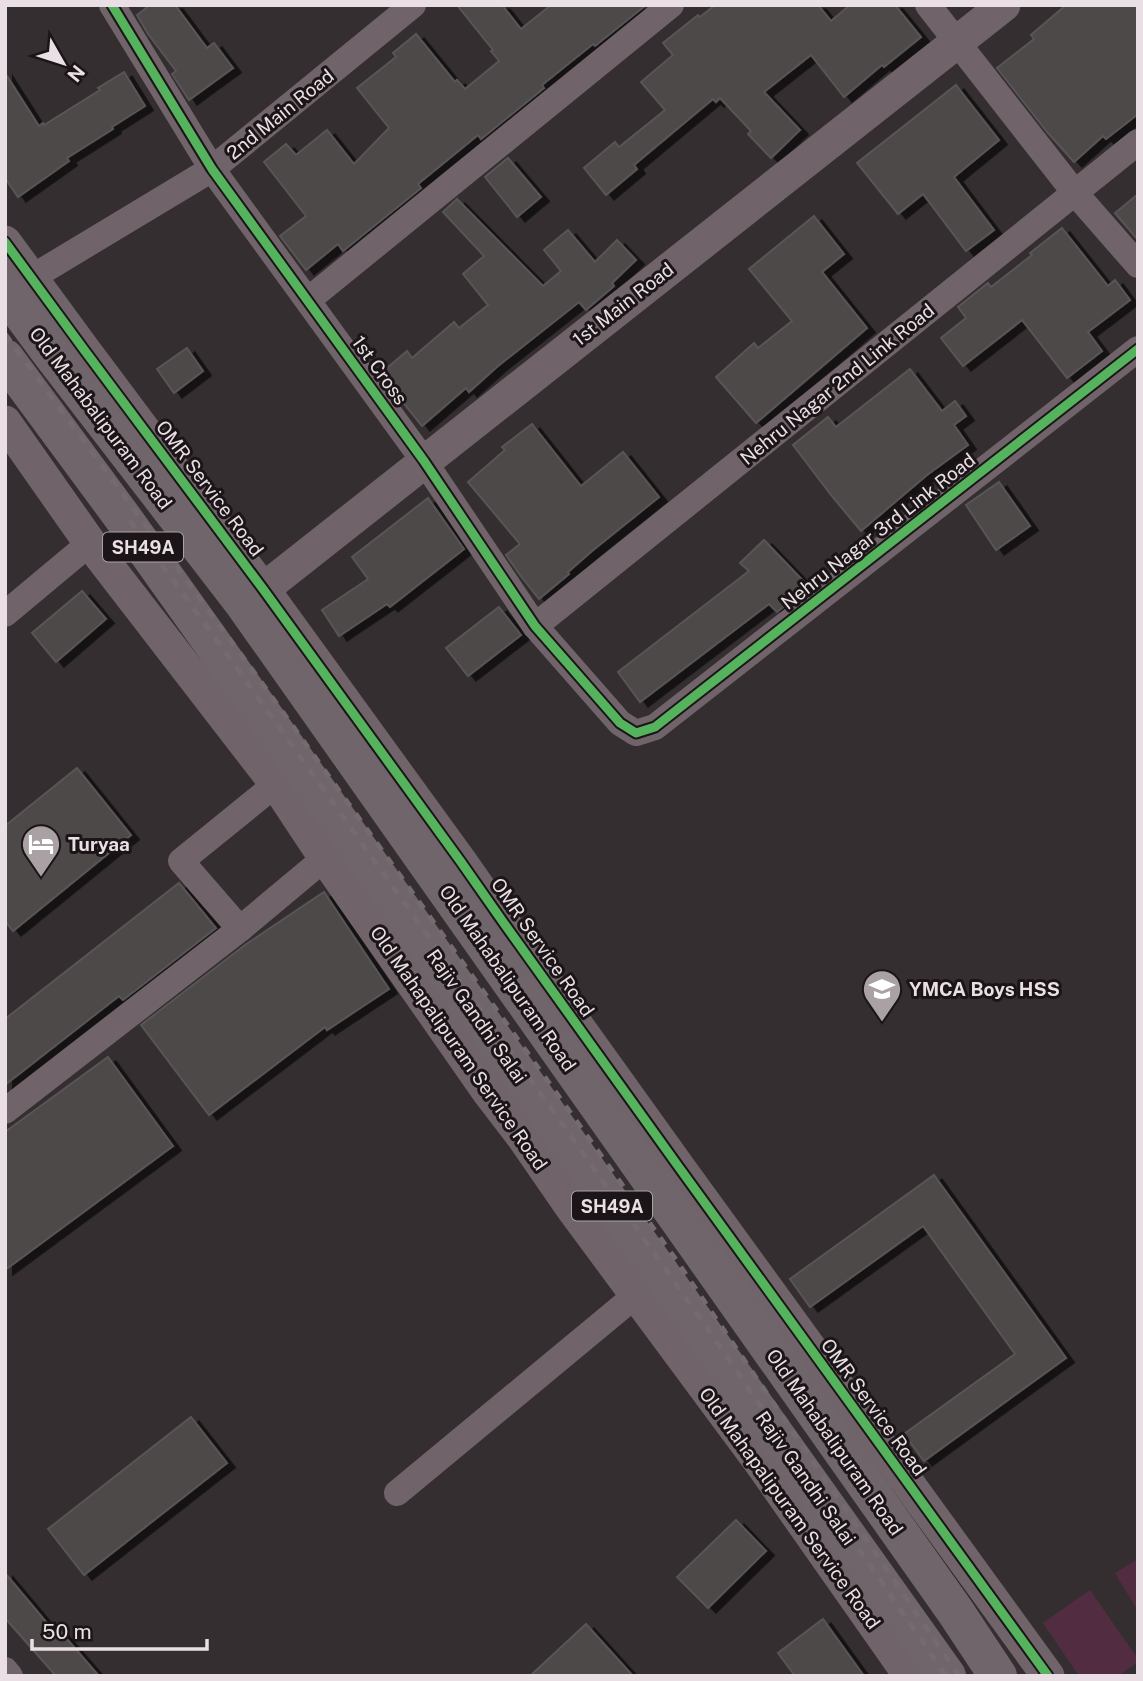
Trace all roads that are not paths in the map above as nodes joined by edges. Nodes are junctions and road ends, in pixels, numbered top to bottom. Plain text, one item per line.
1 (414, 5) edge
2 (671, 5) edge
3 (928, 5) edge
4 (1004, 5) edge
5 (118, 7) edge
6 (957, 41) junction
7 (1138, 142) edge
8 (212, 169) junction
9 (1075, 193) junction
10 (5, 242) edge
11 (1138, 265) edge
12 (18, 284) edge
13 (308, 300) junction
14 (1138, 349) edge
15 (5, 358) edge
16 (95, 410) junction
17 (5, 422) edge
18 (139, 423) junction
19 (424, 461) junction
20 (90, 543) junction
21 (254, 596) junction
22 (5, 614) edge
23 (535, 626) junction
24 (328, 702) junction
25 (636, 733) joint
26 (279, 737) junction
27 (358, 743) junction
28 (293, 782) junction
29 (325, 858) junction
30 (240, 929) junction
31 (5, 1111) edge
32 (726, 1287) junction
33 (636, 1295) junction
34 (688, 1312) junction
35 (397, 1493) dead end
36 (5, 1670) edge
37 (903, 1673) edge
38 (10, 1676) edge
39 (947, 1676) edge
40 (998, 1676) edge
41 (1048, 1676) edge

1 - 8 street, 2nd Main Road
2 - 13 street
3 - 6 street
4 - 6 street, 1st Main Road
5 - 8 street, 1st Cross
6 - 9 street
6 - 19 street, 1st Main Road
7 - 9 street, Nehru Nagar 2nd Link Road
8 - 12 street, 2nd Main Road
8 - 13 street, 1st Cross
9 - 11 street
9 - 23 street, Nehru Nagar 2nd Link Road
10 - 12 street, OMR Service Road
12 - 16 main road, Old Mahabalipuram Road / SH49A
12 - 18 street, OMR Service Road
13 - 19 street, 1st Cross
14 - 25 street, Nehru Nagar 3rd Link Road
15 - 26 main road, Rajiv Gandhi Salai / SH49A
16 - 18 main road
16 - 21 main road, Old Mahabalipuram Road / SH49A
17 - 20 street, Old Mahapalipuram Service Road
18 - 21 street, OMR Service Road
19 - 21 street, 1st Main Road
19 - 23 street, 1st Cross
20 - 22 street
20 - 28 street, Old Mahapalipuram Service Road
21 - 24 main road, Old Mahabalipuram Road / SH49A
23 - 25 street, 1st Cross
24 - 26 main road
24 - 27 main road, Old Mahabalipuram Road / SH49A
26 - 28 main road, Rajiv Gandhi Salai / SH49A
27 - 28 main road
27 - 32 main road, Old Mahabalipuram Road / SH49A
27 - 41 street, OMR Service Road
28 - 29 street, Old Mahapalipuram Service Road
28 - 30 street
28 - 34 main road, Rajiv Gandhi Salai / SH49A
29 - 30 street
29 - 33 street, Old Mahapalipuram Service Road
30 - 31 street
32 - 34 main road
32 - 40 main road, Old Mahabalipuram Road / SH49A
33 - 35 street
33 - 37 street, Old Mahapalipuram Service Road
34 - 39 main road, Rajiv Gandhi Salai / SH49A
36 - 38 street

